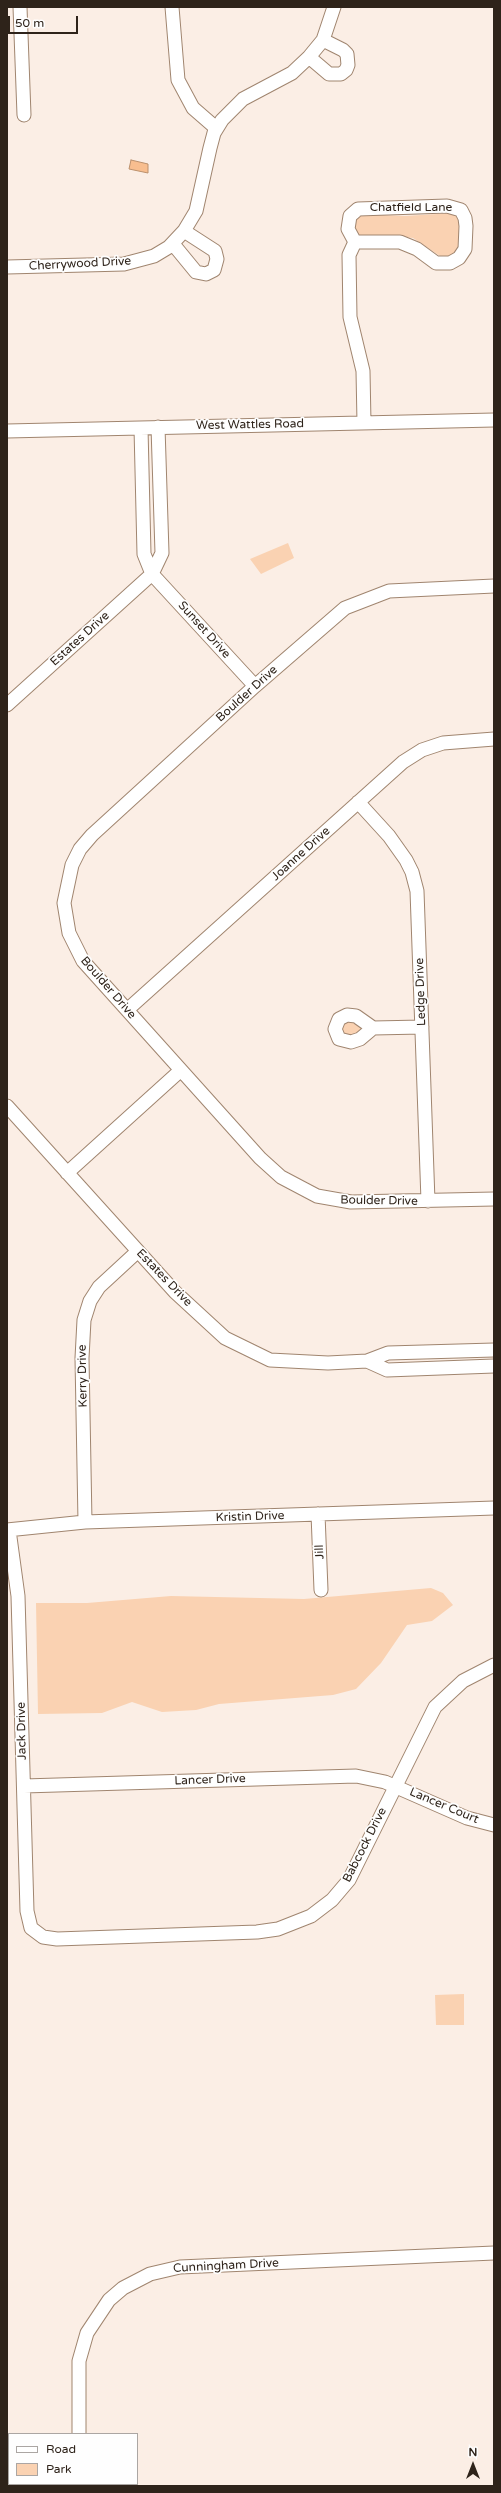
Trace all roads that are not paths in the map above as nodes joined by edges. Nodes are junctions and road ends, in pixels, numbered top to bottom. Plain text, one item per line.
1 (20, 7) edge
2 (172, 7) edge
3 (334, 7) edge
4 (323, 40) junction
5 (309, 57) junction
6 (24, 116) dead end
7 (216, 128) junction
8 (184, 231) junction
9 (355, 242) junction
10 (173, 244) junction
11 (7, 267) edge
12 (494, 420) edge
13 (364, 423) junction
14 (158, 427) junction
15 (141, 428) junction
16 (7, 431) edge
17 (152, 574) junction
18 (494, 586) edge
19 (255, 686) junction
20 (7, 705) edge
21 (494, 739) edge
22 (358, 802) junction
23 (127, 1010) junction
24 (422, 1027) junction
25 (373, 1028) dead end
26 (181, 1070) junction
27 (7, 1106) edge
28 (67, 1173) junction
29 (494, 1199) edge
30 (428, 1201) junction
31 (138, 1251) junction
32 (494, 1350) edge
33 (367, 1361) junction
34 (494, 1366) edge
35 (494, 1508) edge
36 (318, 1514) junction
37 (85, 1522) junction
38 (8, 1530) edge
39 (321, 1590) dead end
40 (494, 1665) edge
41 (24, 1786) junction
42 (395, 1786) junction
43 (494, 1825) edge
44 (34, 1931) joint
45 (494, 2253) edge
46 (79, 2433) edge

1 - 6 street
2 - 7 street
3 - 4 street, Cherrywood Drive
4 - 5 street, Cherrywood Drive
4 - 5 street
5 - 7 street, Cherrywood Drive
7 - 8 street, Cherrywood Drive
8 - 10 street, Cherrywood Drive
8 - 10 street
9 - 9 street, Chatfield Lane
9 - 13 street
10 - 11 street, Cherrywood Drive
12 - 13 street, West Wattles Road
13 - 14 street, West Wattles Road
14 - 15 street, West Wattles Road
14 - 17 street, Estates Drive
15 - 16 street, West Wattles Road
15 - 17 street
17 - 19 street, Sunset Drive
17 - 20 street, Estates Drive
18 - 19 street, Boulder Drive
19 - 23 street, Boulder Drive
21 - 22 street, Joanne Drive
22 - 23 street, Joanne Drive
22 - 24 street, Ledge Drive
23 - 26 street, Boulder Drive
24 - 25 street
24 - 30 street, Ledge Drive
26 - 28 street
26 - 30 street, Boulder Drive
27 - 28 street, Estates Drive
28 - 31 street, Estates Drive
29 - 30 street, Boulder Drive
31 - 33 street, Estates Drive
31 - 37 street, Kerry Drive
32 - 33 street, Estates Drive
33 - 34 street, Estates Drive
35 - 36 street, Kristin Drive
36 - 37 street, Kristin Drive
36 - 39 street, Jill
37 - 38 street, Kristin Drive
38 - 41 street, Jack Drive
40 - 42 street, Babcock Drive
41 - 42 street, Lancer Drive
41 - 44 street, Jack Drive
42 - 43 street, Lancer Court
42 - 44 street, Babcock Drive
45 - 46 street, Cunningham Drive

